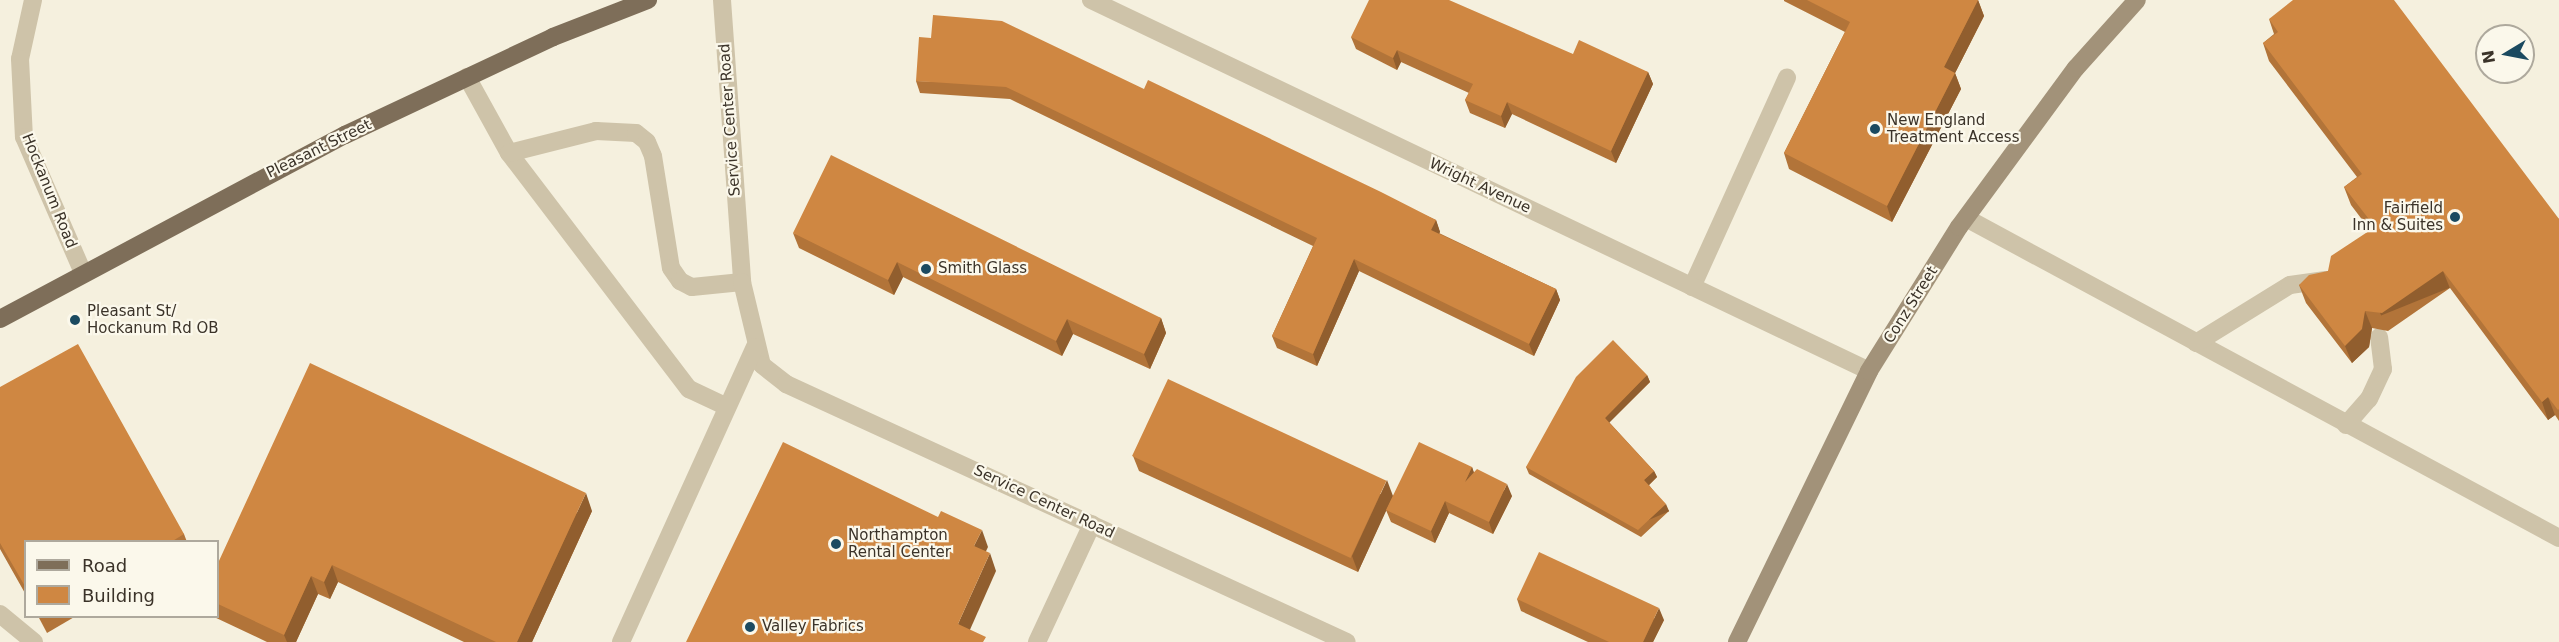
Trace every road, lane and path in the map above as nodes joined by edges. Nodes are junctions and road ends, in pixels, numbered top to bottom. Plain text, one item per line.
1 (33, 0) edge
2 (648, 0) edge
3 (722, 0) edge
4 (1090, 0) edge
5 (2137, 0) edge
6 (467, 77) junction
7 (1786, 78) dead end
8 (509, 153) junction
9 (1966, 219) junction
10 (83, 273) junction
11 (2328, 280) edge
12 (742, 282) junction
13 (1692, 287) junction
14 (0, 319) edge
15 (2379, 337) edge
16 (2196, 344) junction
17 (755, 347) junction
18 (1869, 371) junction
19 (727, 407) junction
20 (2346, 425) junction
21 (1092, 524) junction
22 (2559, 538) edge
23 (0, 614) edge
24 (34, 642) edge
25 (621, 642) edge
26 (1036, 642) edge
27 (1347, 642) edge
28 (1737, 642) edge

1 - 10 street, Hockanum Road
2 - 6 main road, Pleasant Street
3 - 12 street, Service Center Road
4 - 13 street, Wright Avenue
5 - 9 main road, Conz Street
6 - 8 street
6 - 10 main road, Pleasant Street
7 - 13 street
8 - 12 street
8 - 19 street
9 - 16 street
9 - 18 main road, Conz Street
10 - 14 main road, Pleasant Street
11 - 16 street
12 - 17 street, Service Center Road
13 - 18 street, Wright Avenue
15 - 20 street
16 - 20 street
17 - 19 street
17 - 21 street, Service Center Road
18 - 28 main road, Conz Street
19 - 25 street
20 - 22 street
21 - 26 street
21 - 27 street, Service Center Road
23 - 24 street

